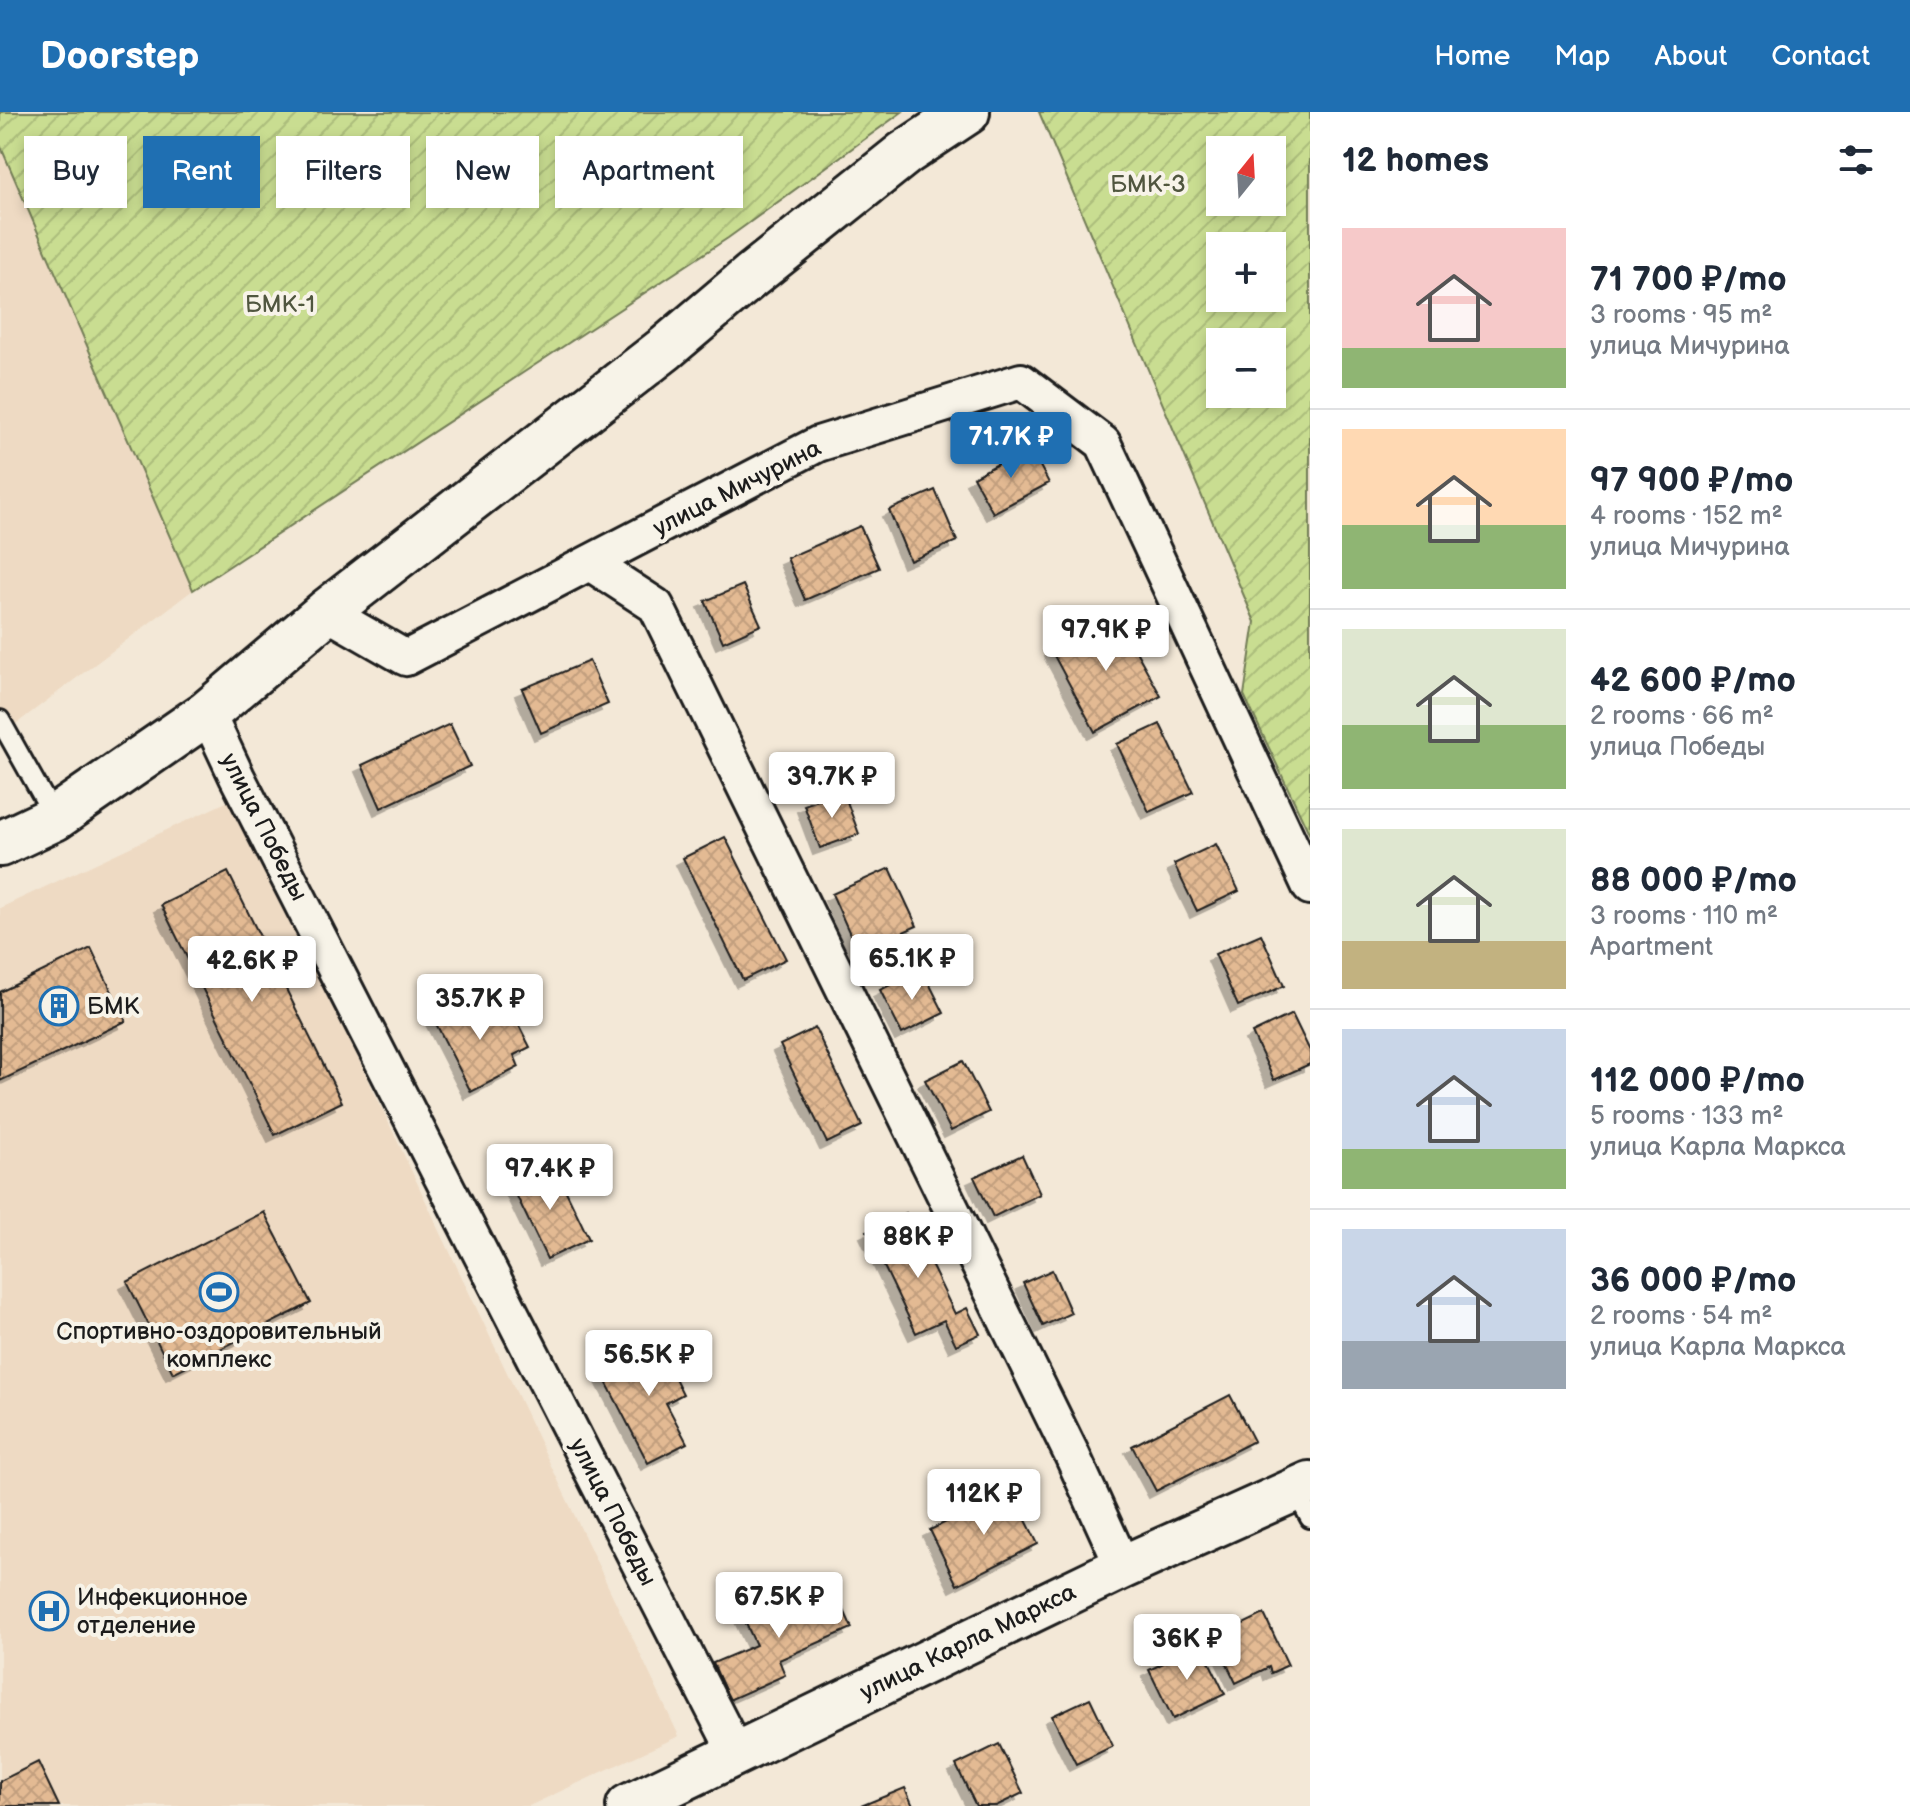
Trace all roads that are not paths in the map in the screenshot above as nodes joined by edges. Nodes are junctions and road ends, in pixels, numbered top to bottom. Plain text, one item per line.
1 (967, 112) edge
2 (590, 563) junction
3 (326, 612) junction
4 (207, 713) junction
5 (0, 720) edge
6 (55, 818) junction
7 (0, 844) edge
8 (1310, 887) edge
9 (1305, 1497) edge
10 (1123, 1567) junction
11 (736, 1753) junction
12 (628, 1806) edge

1 - 3 main road
2 - 3 street, улица Мичурина
2 - 8 street, улица Мичурина
2 - 10 street
3 - 4 main road
4 - 6 main road
4 - 11 street, улица Победы
5 - 6 lane
6 - 7 main road
9 - 10 street, улица Карла Маркса
10 - 11 street, улица Карла Маркса
11 - 12 street, улица Карла Маркса

